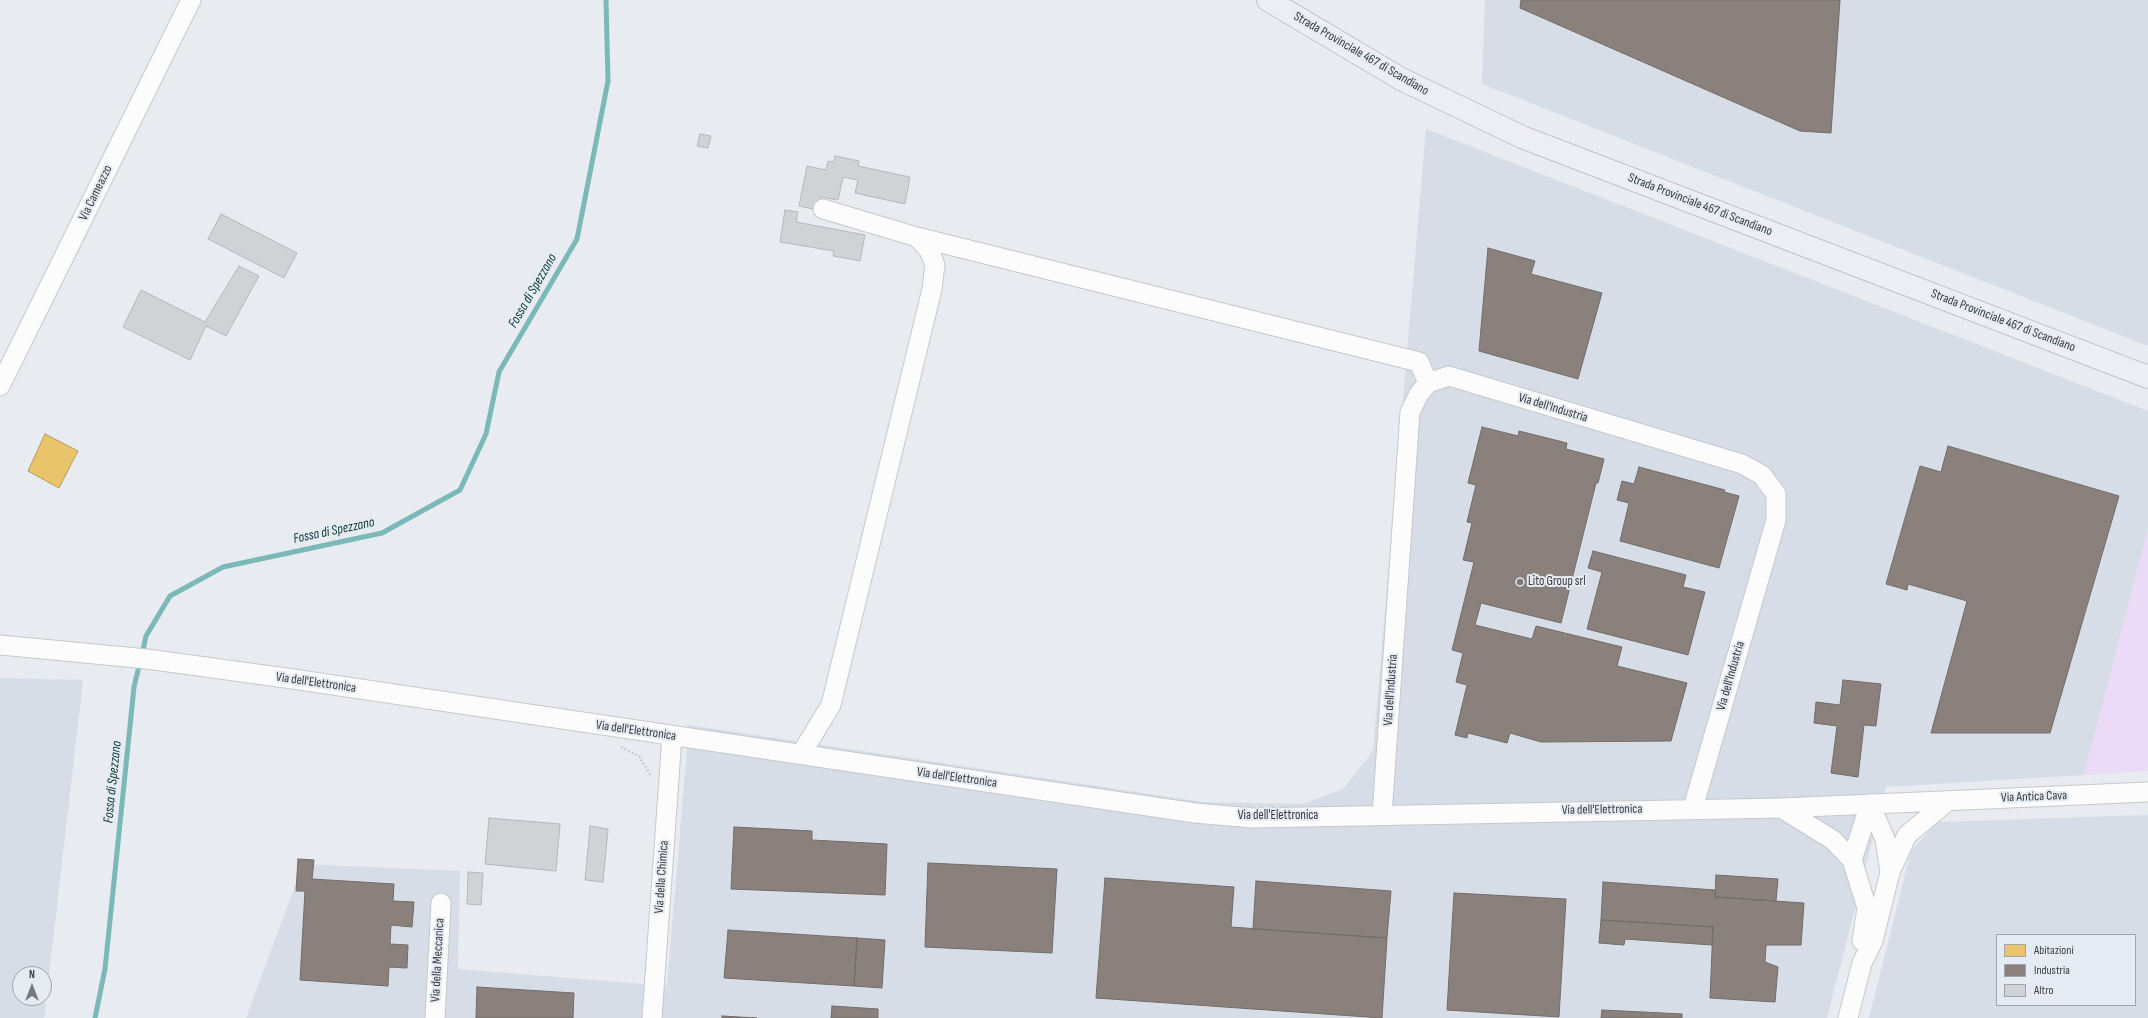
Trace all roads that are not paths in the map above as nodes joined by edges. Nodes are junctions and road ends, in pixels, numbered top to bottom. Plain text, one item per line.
1 (191, 0) edge
2 (1268, 0) edge
3 (823, 209) dead end
4 (917, 237) junction
5 (2148, 377) edge
6 (1428, 383) junction
7 (0, 386) edge
8 (0, 645) edge
9 (672, 736) junction
10 (801, 754) junction
11 (2148, 792) edge
12 (1948, 801) junction
13 (1920, 802) joint
14 (1870, 804) junction
15 (1693, 808) junction
16 (1781, 808) junction
17 (1382, 815) junction
18 (1852, 860) junction
19 (1890, 872) junction
20 (441, 903) dead end
21 (1862, 963) junction
22 (435, 1018) edge
23 (652, 1018) edge
24 (1848, 1018) edge

1 - 7 street, Via Cameazzo
2 - 5 highway, Strada Provinciale 467 di Scandiano
3 - 4 street
4 - 6 street
4 - 10 street
6 - 15 street, Via dell'Industria
6 - 17 street, Via dell'Industria
8 - 9 street, Via dell'Elettronica
9 - 10 street, Via dell'Elettronica
9 - 23 street, Via della Chimica
10 - 17 street, Via dell'Elettronica
11 - 12 street, Via Antica Cava
12 - 13 street, Via Antica Cava
12 - 19 street
13 - 14 street, Via dell'Elettronica
14 - 16 street, Via dell'Elettronica
14 - 18 street
14 - 19 street
15 - 16 street, Via dell'Elettronica
15 - 17 street, Via dell'Elettronica
16 - 18 street
18 - 21 street
19 - 21 street
20 - 22 street, Via della Meccanica
21 - 24 street

